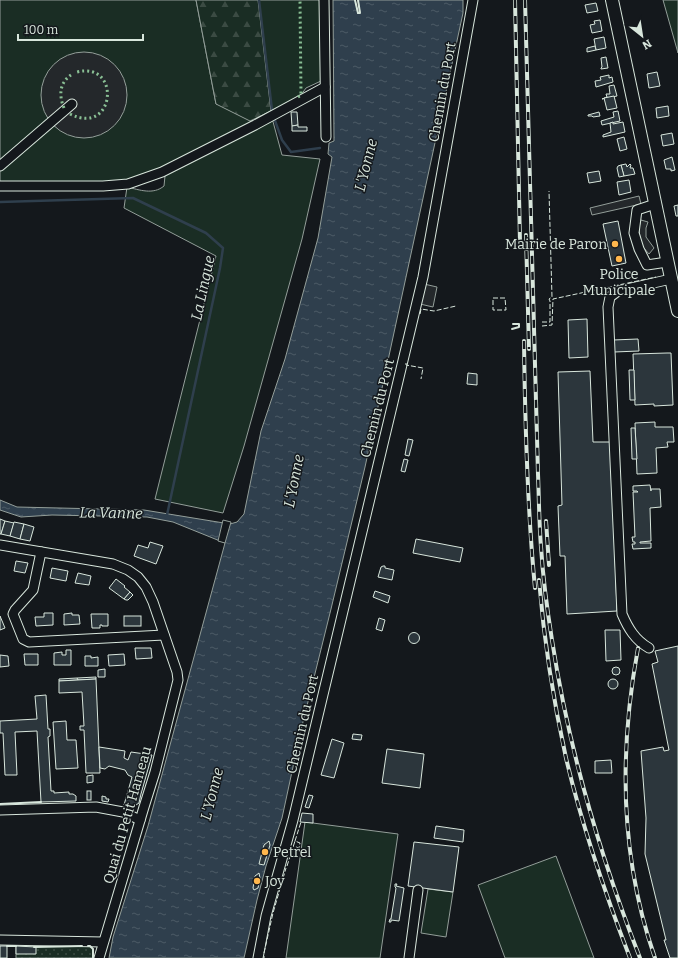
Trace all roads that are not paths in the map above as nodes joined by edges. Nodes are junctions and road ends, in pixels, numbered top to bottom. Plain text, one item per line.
1 (324, 0) edge
2 (473, 0) edge
3 (612, 0) edge
4 (324, 87) junction
5 (72, 104) dead end
6 (326, 137) dead end
7 (0, 166) edge
8 (0, 186) edge
9 (654, 204) junction
10 (667, 262) junction
11 (671, 278) junction
12 (678, 310) edge
13 (0, 545) edge
14 (41, 552) junction
15 (164, 635) junction
16 (648, 648) dead end
17 (0, 810) edge
18 (140, 820) junction
19 (418, 890) dead end
20 (0, 940) edge
21 (103, 942) junction
22 (99, 958) edge
23 (258, 958) edge
24 (409, 958) edge

1 - 4 street
2 - 23 street, Chemin du Port
3 - 9 main road
4 - 6 street
4 - 8 street
5 - 7 street
9 - 10 main road
9 - 10 street
10 - 11 main road
11 - 12 main road
11 - 16 street
13 - 14 street
14 - 15 street
14 - 15 street
15 - 18 street, Quai du Petit Hameau
17 - 18 street
18 - 21 street, Quai du Petit Hameau
19 - 24 street
20 - 21 street
21 - 22 street, Quai du Petit Hameau

